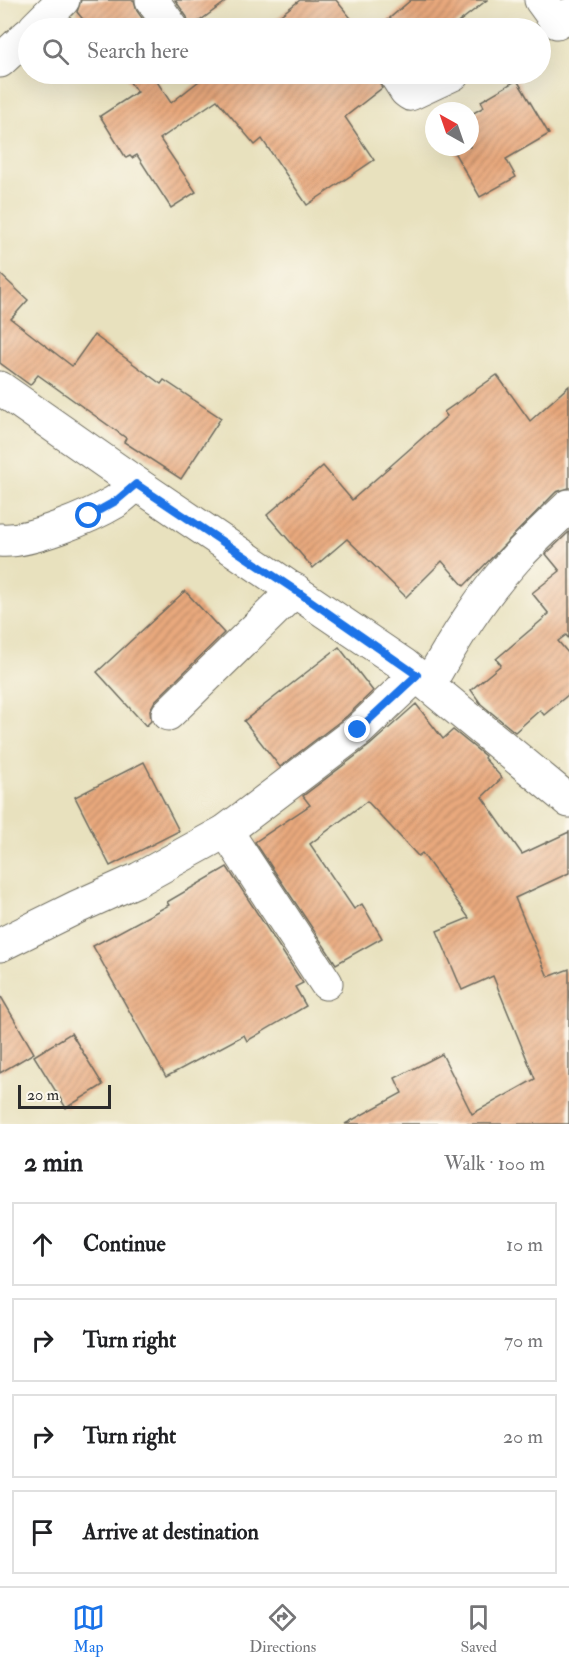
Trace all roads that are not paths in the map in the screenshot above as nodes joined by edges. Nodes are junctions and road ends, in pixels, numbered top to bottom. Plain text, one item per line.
1 (63, 0) edge
2 (152, 0) edge
3 (45, 18) edge
4 (165, 18) edge
5 (18, 44) edge
6 (0, 61) edge
7 (401, 84) edge
8 (432, 84) edge
9 (0, 388) edge
10 (136, 484) junction
11 (569, 506) edge
12 (0, 540) edge
13 (295, 590) junction
14 (423, 680) junction
15 (168, 714) dead end
16 (569, 801) edge
17 (226, 831) junction
18 (0, 945) edge
19 (326, 983) dead end

1 - 3 street
2 - 4 street
5 - 6 street
7 - 8 street
9 - 10 street
10 - 12 street
10 - 13 street
11 - 14 street
13 - 14 street
13 - 15 street
14 - 16 street
14 - 17 street
17 - 18 street
17 - 19 street

